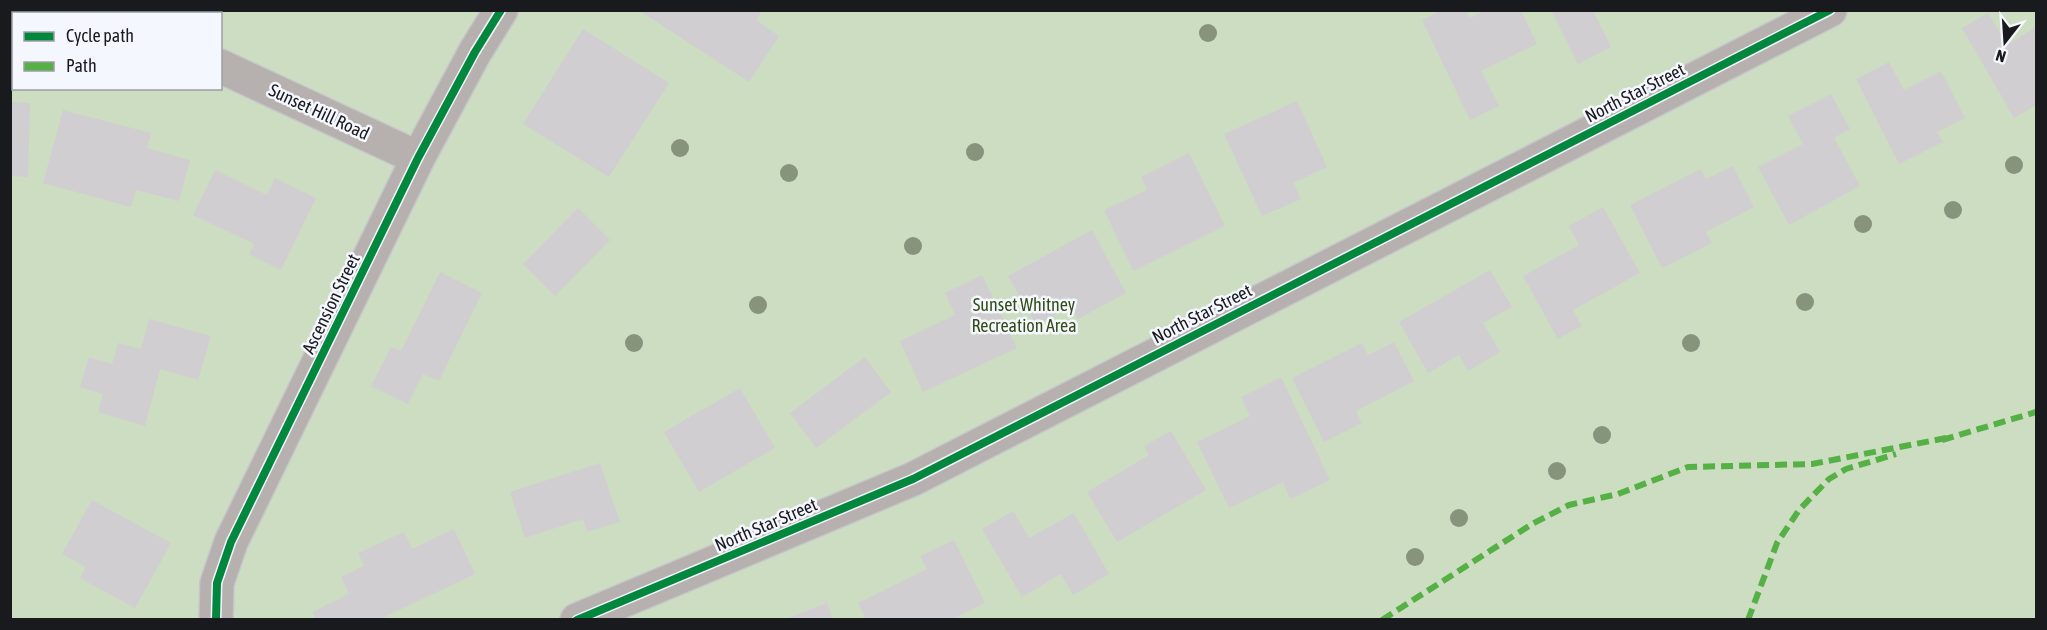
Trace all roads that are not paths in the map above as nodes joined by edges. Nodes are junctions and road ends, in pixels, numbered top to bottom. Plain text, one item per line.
1 (501, 10) edge
2 (1830, 10) edge
3 (222, 67) edge
4 (418, 158) junction
5 (216, 620) edge
6 (576, 620) edge

1 - 4 street, Ascension Street
2 - 6 street, North Star Street
3 - 4 street, Sunset Hill Road
4 - 5 street, Ascension Street

